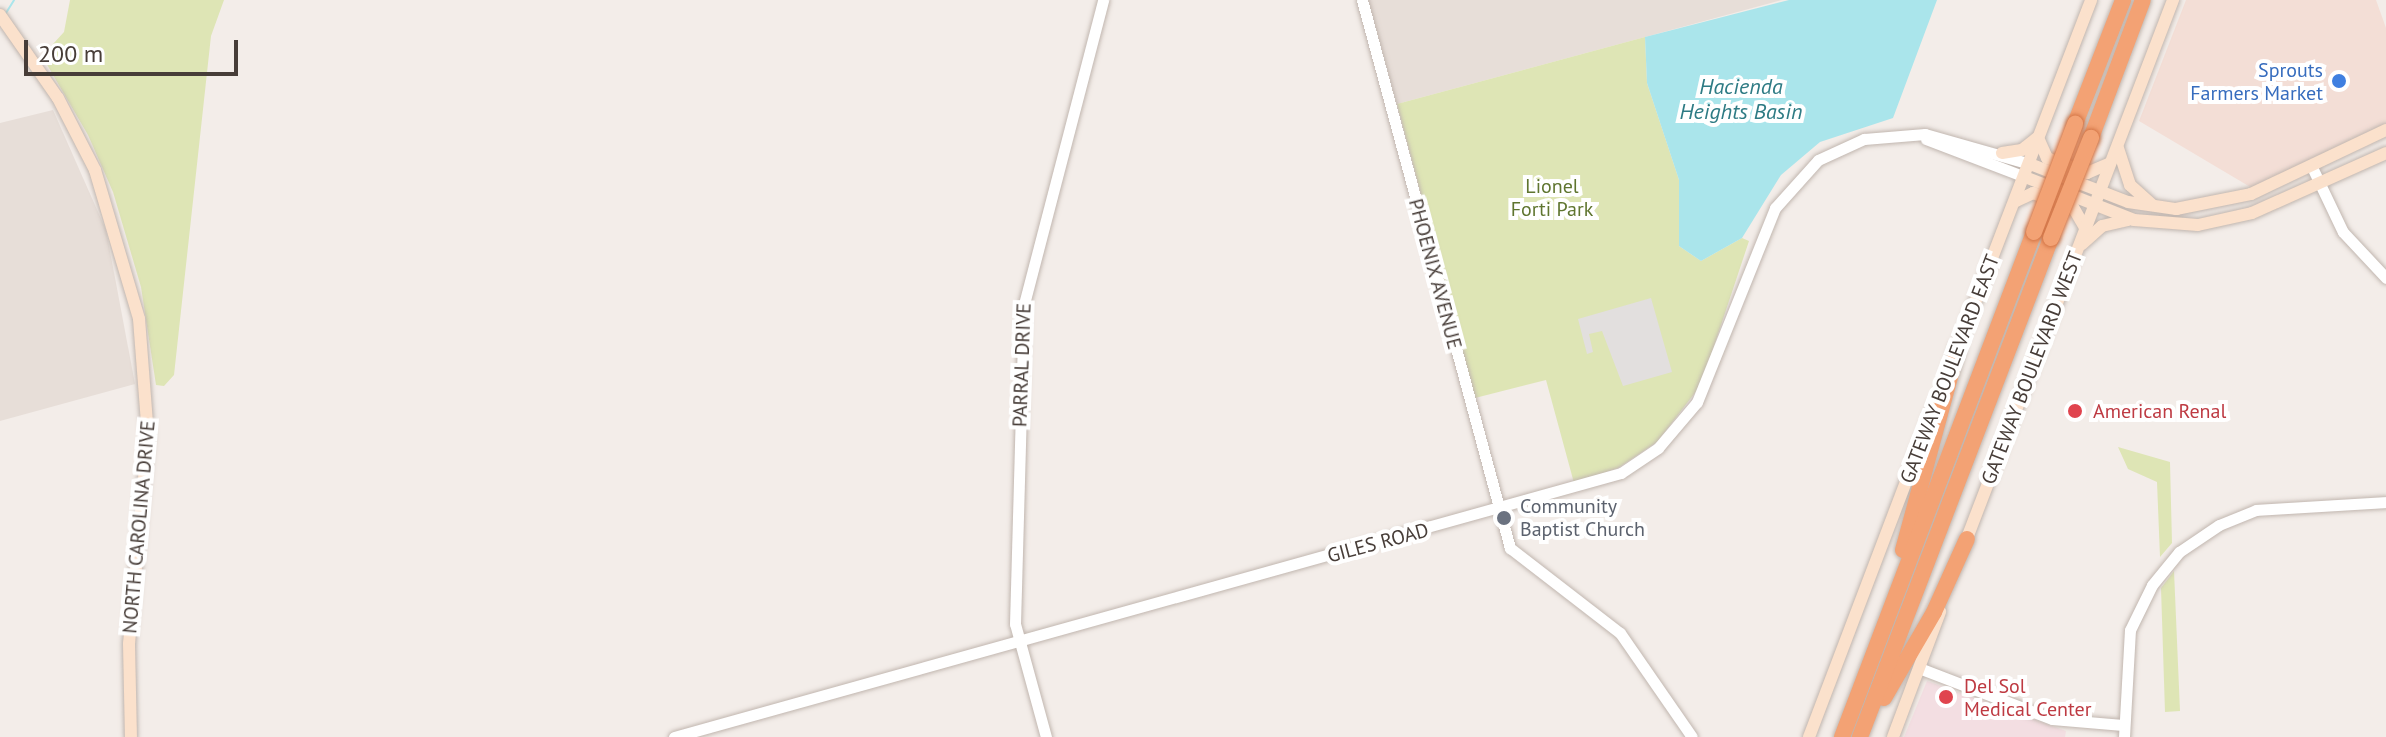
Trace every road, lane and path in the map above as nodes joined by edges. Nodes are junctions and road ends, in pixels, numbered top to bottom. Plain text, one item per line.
1 (1103, 0) edge
2 (1362, 0) edge
3 (2091, 0) edge
4 (2123, 0) edge
5 (2143, 0) edge
6 (2173, 0) edge
7 (0, 15) edge
8 (2386, 130) edge
9 (2041, 136) junction
10 (2118, 143) junction
11 (2386, 153) edge
12 (1994, 155) junction
13 (2110, 163) junction
14 (2030, 164) junction
15 (2311, 165) junction
16 (2025, 177) junction
17 (2319, 184) junction
18 (2100, 191) junction
19 (2016, 201) junction
20 (2094, 204) junction
21 (2155, 207) junction
22 (2134, 220) junction
23 (2085, 228) junction
24 (2078, 249) junction
25 (2386, 278) edge
26 (1958, 347) junction
27 (2386, 502) edge
28 (1498, 511) junction
29 (1967, 539) junction
30 (1879, 635) junction
31 (1019, 642) junction
32 (1919, 668) junction
33 (2123, 731) edge
34 (131, 737) edge
35 (674, 737) edge
36 (1046, 737) edge
37 (1692, 737) edge
38 (1809, 737) edge
39 (1842, 737) edge
40 (1860, 737) edge
41 (1893, 737) edge

1 - 31 street, PARRAL DRIVE
2 - 28 street, PHOENIX AVENUE
3 - 9 main road, GATEWAY BOULEVARD EAST
4 - 30 highway, bridge
5 - 40 highway, bridge
6 - 10 main road, GATEWAY BOULEVARD WEST
7 - 34 main road, NORTH CAROLINA DRIVE
8 - 15 main road
9 - 12 main road
9 - 13 main road
9 - 14 main road, GATEWAY BOULEVARD EAST
10 - 13 main road, GATEWAY BOULEVARD WEST
10 - 21 main road
11 - 17 main road
12 - 14 street, GILES ROAD
12 - 16 street, GILES ROAD
12 - 28 street, GILES ROAD
13 - 18 main road, GATEWAY BOULEVARD WEST
14 - 16 main road, GATEWAY BOULEVARD EAST
14 - 18 main road
15 - 17 street
15 - 21 main road
16 - 19 main road, GATEWAY BOULEVARD EAST
16 - 20 main road
17 - 22 main road
17 - 25 street
18 - 20 main road, GATEWAY BOULEVARD WEST
18 - 21 main road
19 - 23 main road
19 - 26 main road, GATEWAY BOULEVARD EAST
20 - 22 main road
20 - 23 main road, GATEWAY BOULEVARD WEST
22 - 24 main road
23 - 24 main road, GATEWAY BOULEVARD WEST
24 - 29 main road, GATEWAY BOULEVARD WEST
26 - 30 highway
26 - 38 main road, GATEWAY BOULEVARD EAST
27 - 33 street
28 - 31 street, GILES ROAD
28 - 37 street, PHOENIX AVENUE
29 - 32 main road, GATEWAY BOULEVARD WEST
29 - 40 highway
30 - 39 highway
31 - 35 street, GILES ROAD
31 - 36 street, PARRAL DRIVE
32 - 33 street
32 - 41 main road, GATEWAY BOULEVARD WEST

